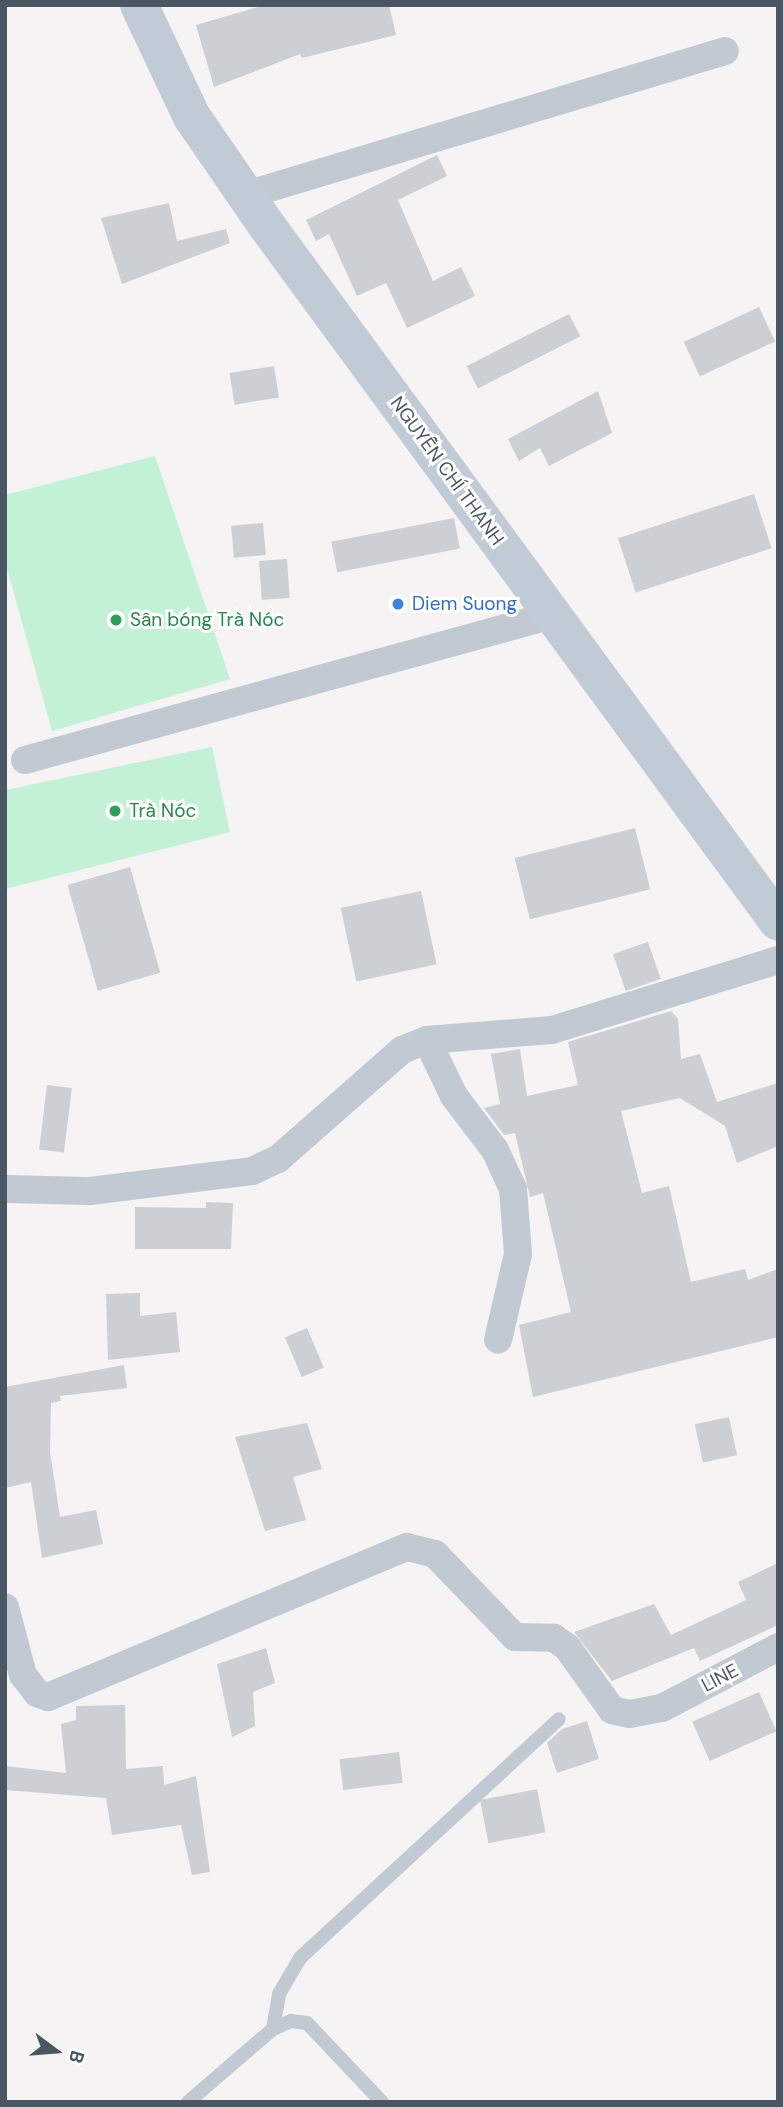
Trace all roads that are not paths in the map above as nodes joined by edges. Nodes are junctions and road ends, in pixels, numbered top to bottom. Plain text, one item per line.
1 (139, 5) edge
2 (725, 51) dead end
3 (246, 195) junction
4 (553, 615) junction
5 (25, 760) dead end
6 (778, 922) edge
7 (778, 960) edge
8 (427, 1040) junction
9 (5, 1189) edge
10 (498, 1340) dead end
11 (5, 1607) edge
12 (778, 1647) edge
13 (559, 1719) dead end
14 (273, 2029) junction
15 (188, 2102) edge
16 (382, 2102) edge

1 - 3 main road, NGUYỄN CHÍ THANH
2 - 3 street
3 - 4 main road, NGUYỄN CHÍ THANH
4 - 5 street
4 - 6 main road, NGUYỄN CHÍ THANH
7 - 8 street
8 - 9 street
8 - 10 street
11 - 12 street, LINE
13 - 14 lane
14 - 15 lane
14 - 16 lane

